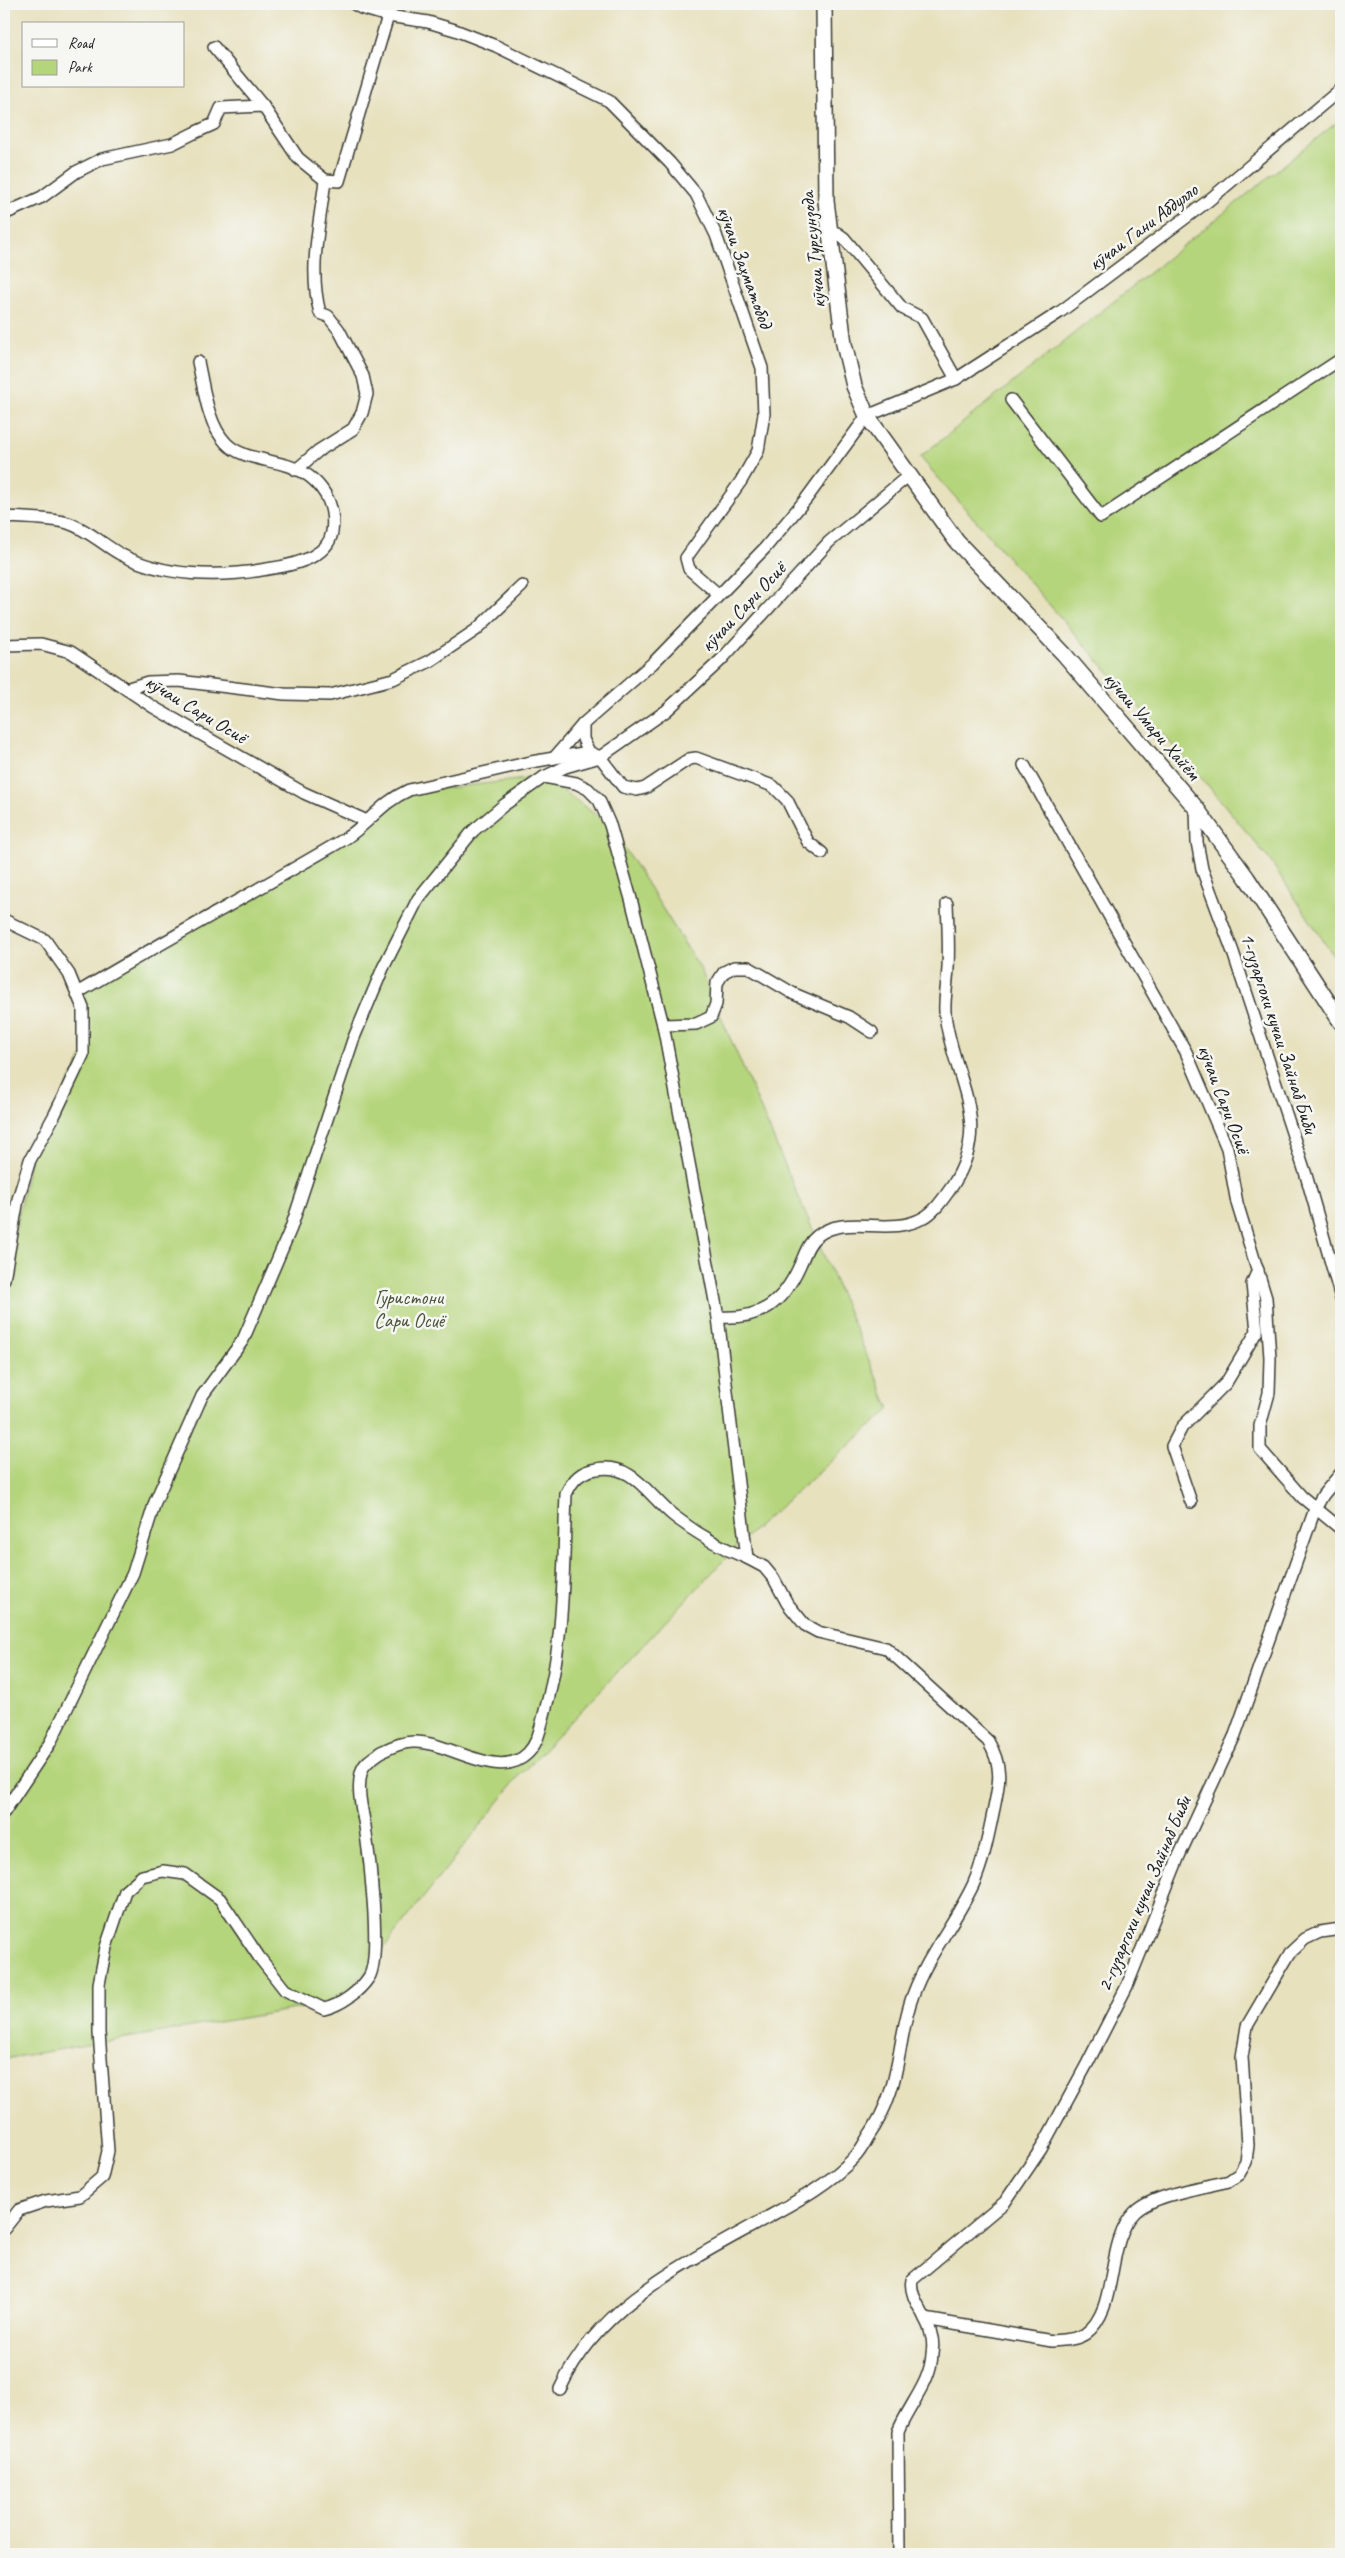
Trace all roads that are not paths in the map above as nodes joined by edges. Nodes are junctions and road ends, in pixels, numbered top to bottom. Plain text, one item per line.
1 (354, 4) edge
2 (824, 4) edge
3 (388, 16) junction
4 (214, 47) dead end
5 (1341, 89) edge
6 (263, 106) junction
7 (325, 180) junction
8 (4, 214) edge
9 (830, 232) junction
10 (1341, 359) edge
11 (198, 362) dead end
12 (956, 379) junction
13 (1011, 400) dead end
14 (867, 416) junction
15 (296, 470) junction
16 (908, 476) junction
17 (4, 517) edge
18 (522, 586) dead end
19 (719, 596) junction
20 (4, 645) edge
21 (126, 689) junction
22 (583, 724) junction
23 (595, 754) junction
24 (554, 758) junction
25 (1024, 765) dead end
26 (544, 777) junction
27 (1196, 808) junction
28 (366, 821) junction
29 (822, 853) dead end
30 (947, 904) dead end
31 (4, 920) edge
32 (77, 993) junction
33 (1341, 1022) edge
34 (663, 1025) junction
35 (872, 1032) dead end
36 (1258, 1270) junction
37 (4, 1279) edge
38 (1341, 1298) edge
39 (718, 1317) junction
40 (1341, 1473) edge
41 (1191, 1502) dead end
42 (1315, 1509) junction
43 (1341, 1529) edge
44 (747, 1558) junction
45 (4, 1812) edge
46 (1341, 1929) edge
47 (4, 2229) edge
48 (925, 2319) junction
49 (560, 2389) dead end
50 (899, 2554) edge

1 - 3 street, кӯчаи Заҳматобод
2 - 9 main road, кӯчаи Турсунзода
3 - 7 street
3 - 19 street, кӯчаи Заҳматобод
4 - 6 street
5 - 12 street, кӯчаи Гани Абдулло
6 - 7 street
6 - 8 street
7 - 15 street
9 - 12 street
9 - 14 main road, кӯчаи Турсунзода
10 - 13 street
11 - 15 street
12 - 14 street, кӯчаи Гани Абдулло
14 - 16 main road, кӯчаи Турсунзода
14 - 19 street
15 - 17 street
16 - 23 street, кӯчаи Сари Осиё
16 - 27 main road, кӯчаи Умари Хайём
18 - 21 street
19 - 22 street
20 - 21 street, кӯчаи Сари Осиё
21 - 28 street, кӯчаи Сари Осиё
22 - 23 street
22 - 24 street
23 - 24 street, кӯчаи Сари Осиё
23 - 26 street
23 - 29 street
24 - 28 street, кӯчаи Сари Осиё
25 - 36 street, кӯчаи Сари Осиё
26 - 34 street
26 - 45 street
27 - 33 main road, кӯчаи Умари Хайём
27 - 38 street, 1-гузаргохи кучаи Зайнаб Биби
28 - 32 street, кӯчаи Сари Осиё
30 - 39 street
31 - 32 street
32 - 37 street
34 - 35 street
34 - 39 street
36 - 41 street
36 - 42 street, кӯчаи Сари Осиё
39 - 44 street
40 - 42 street, 2-гузаргохи кучаи Зайнаб Биби
42 - 43 street, кӯчаи Сари Осиё
42 - 48 street, 2-гузаргохи кучаи Зайнаб Биби
44 - 47 street
44 - 49 street
46 - 48 street
48 - 50 street

